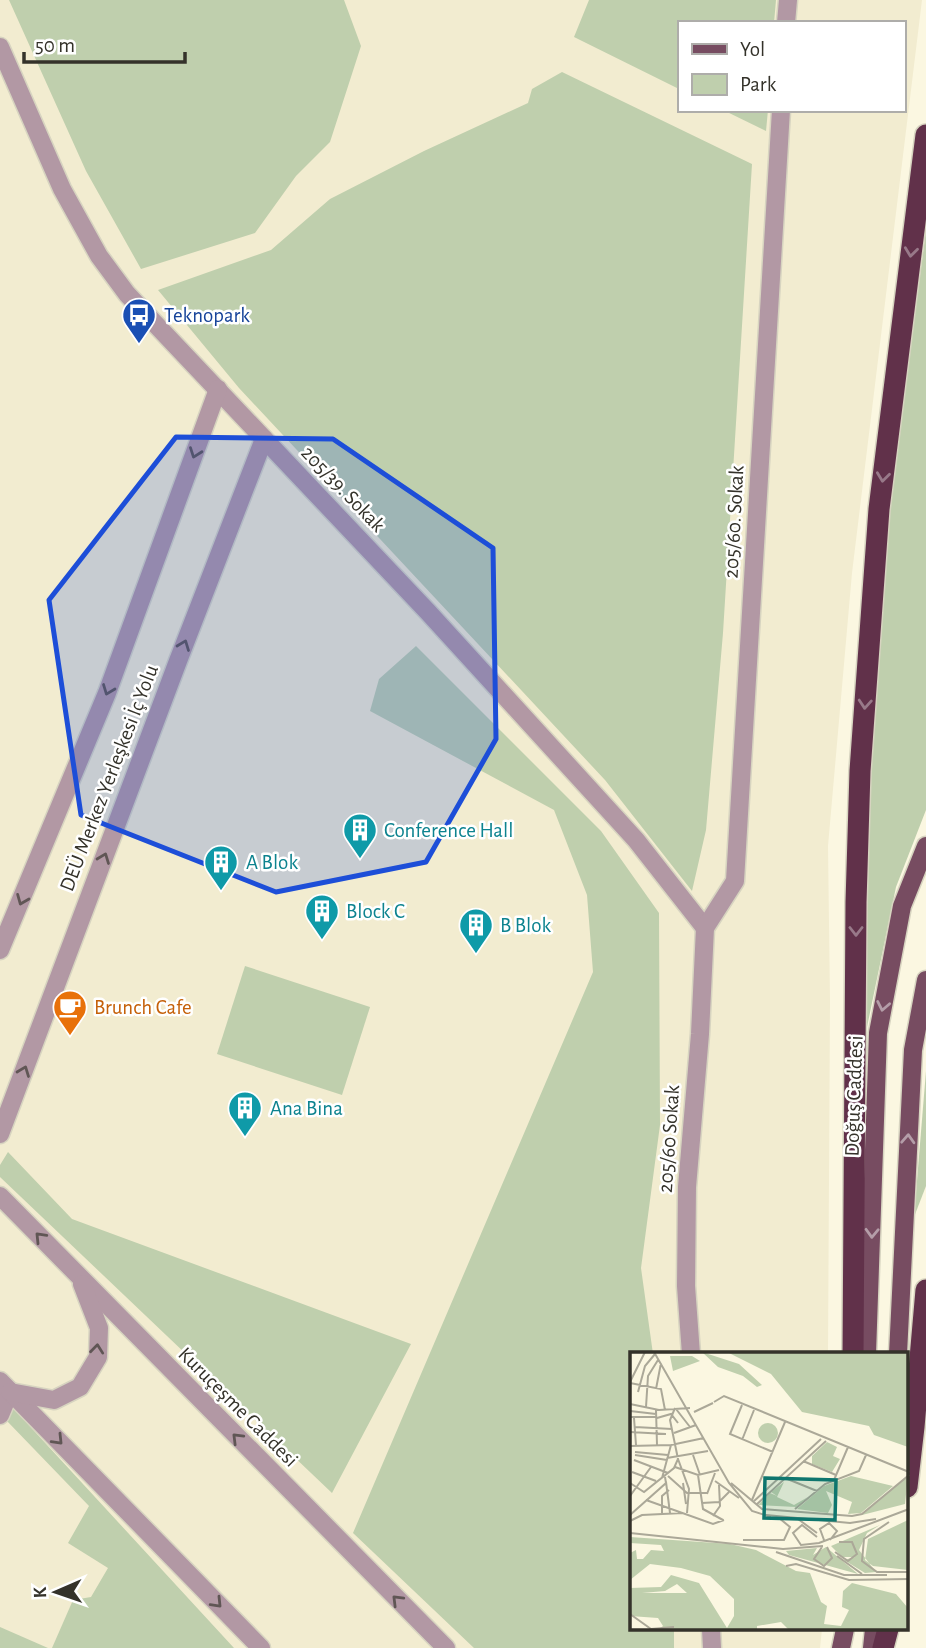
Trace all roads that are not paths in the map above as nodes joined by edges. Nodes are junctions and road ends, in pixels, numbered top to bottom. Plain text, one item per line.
1 (788, 0) edge
2 (786, 21) edge
3 (0, 47) edge
4 (781, 112) edge
5 (926, 135) edge
6 (218, 389) junction
7 (264, 439) junction
8 (926, 846) edge
9 (705, 929) junction
10 (0, 950) edge
11 (926, 980) edge
12 (0, 1135) edge
13 (0, 1196) edge
14 (79, 1277) junction
15 (926, 1290) edge
16 (691, 1352) edge
17 (853, 1352) edge
18 (867, 1352) edge
19 (898, 1352) edge
20 (5, 1386) edge
21 (0, 1415) edge
22 (908, 1478) edge
23 (711, 1630) edge
24 (845, 1630) edge
25 (874, 1630) edge
26 (888, 1630) edge
27 (261, 1648) edge
28 (446, 1648) edge
29 (712, 1648) edge
30 (841, 1648) edge
31 (872, 1648) edge
32 (883, 1648) edge

1 - 2 street
3 - 6 street, 205/39. Sokak
4 - 9 street, 205/60. Sokak
5 -> 17 highway
6 - 7 street, 205/39. Sokak
6 -> 10 street, DEÜ Merkez Yerleşkesi İç Yolu
7 - 9 street, 205/39. Sokak
12 -> 7 street, DEÜ Merkez Yerleşkesi İç Yolu
8 -> 18 main road, Doğuş Caddesi
9 - 16 street, 205/60 Sokak
19 -> 11 main road
14 -> 13 street, Kuruçeşme Caddesi
20 -> 14 street
28 -> 14 street, Kuruçeşme Caddesi
15 - 22 highway
20 - 21 street
20 -> 27 street
23 - 29 street
24 - 30 main road
25 - 31 main road
26 - 32 highway

